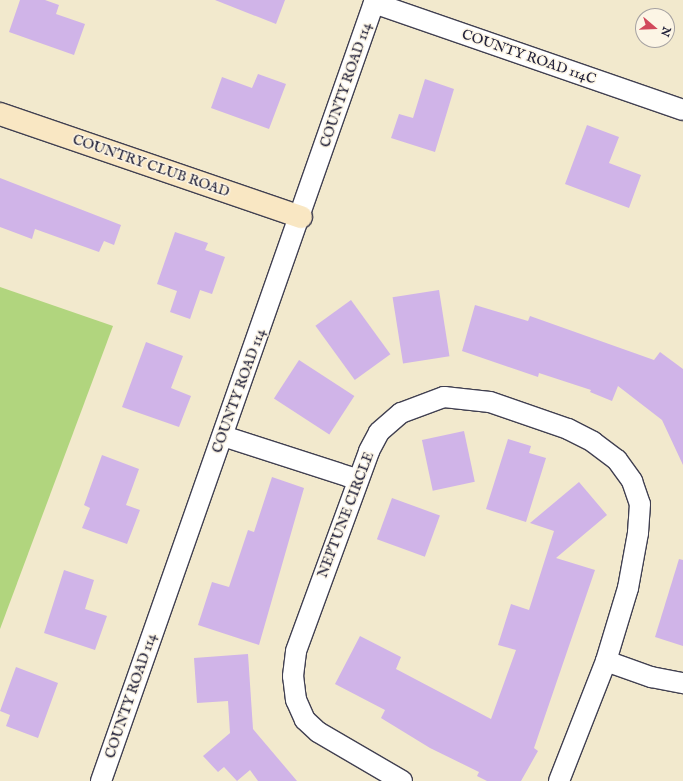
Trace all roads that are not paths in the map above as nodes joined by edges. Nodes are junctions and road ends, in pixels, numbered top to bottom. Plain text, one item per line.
1 (375, 2) edge
2 (683, 110) edge
3 (0, 114) edge
4 (301, 217) junction
5 (223, 436) junction
6 (356, 479) junction
7 (606, 661) junction
8 (683, 683) edge
9 (102, 781) edge
10 (402, 781) edge
11 (559, 781) edge

1 - 2 street, COUNTY ROAD 114C
1 - 4 street, COUNTY ROAD 114
3 - 4 street, COUNTRY CLUB ROAD
4 - 5 street, COUNTY ROAD 114
5 - 6 street
5 - 9 street, COUNTY ROAD 114
6 - 7 street, NEPTUNE CIRCLE
6 - 10 street, NEPTUNE CIRCLE
7 - 8 street
7 - 11 street, NEPTUNE CIRCLE

